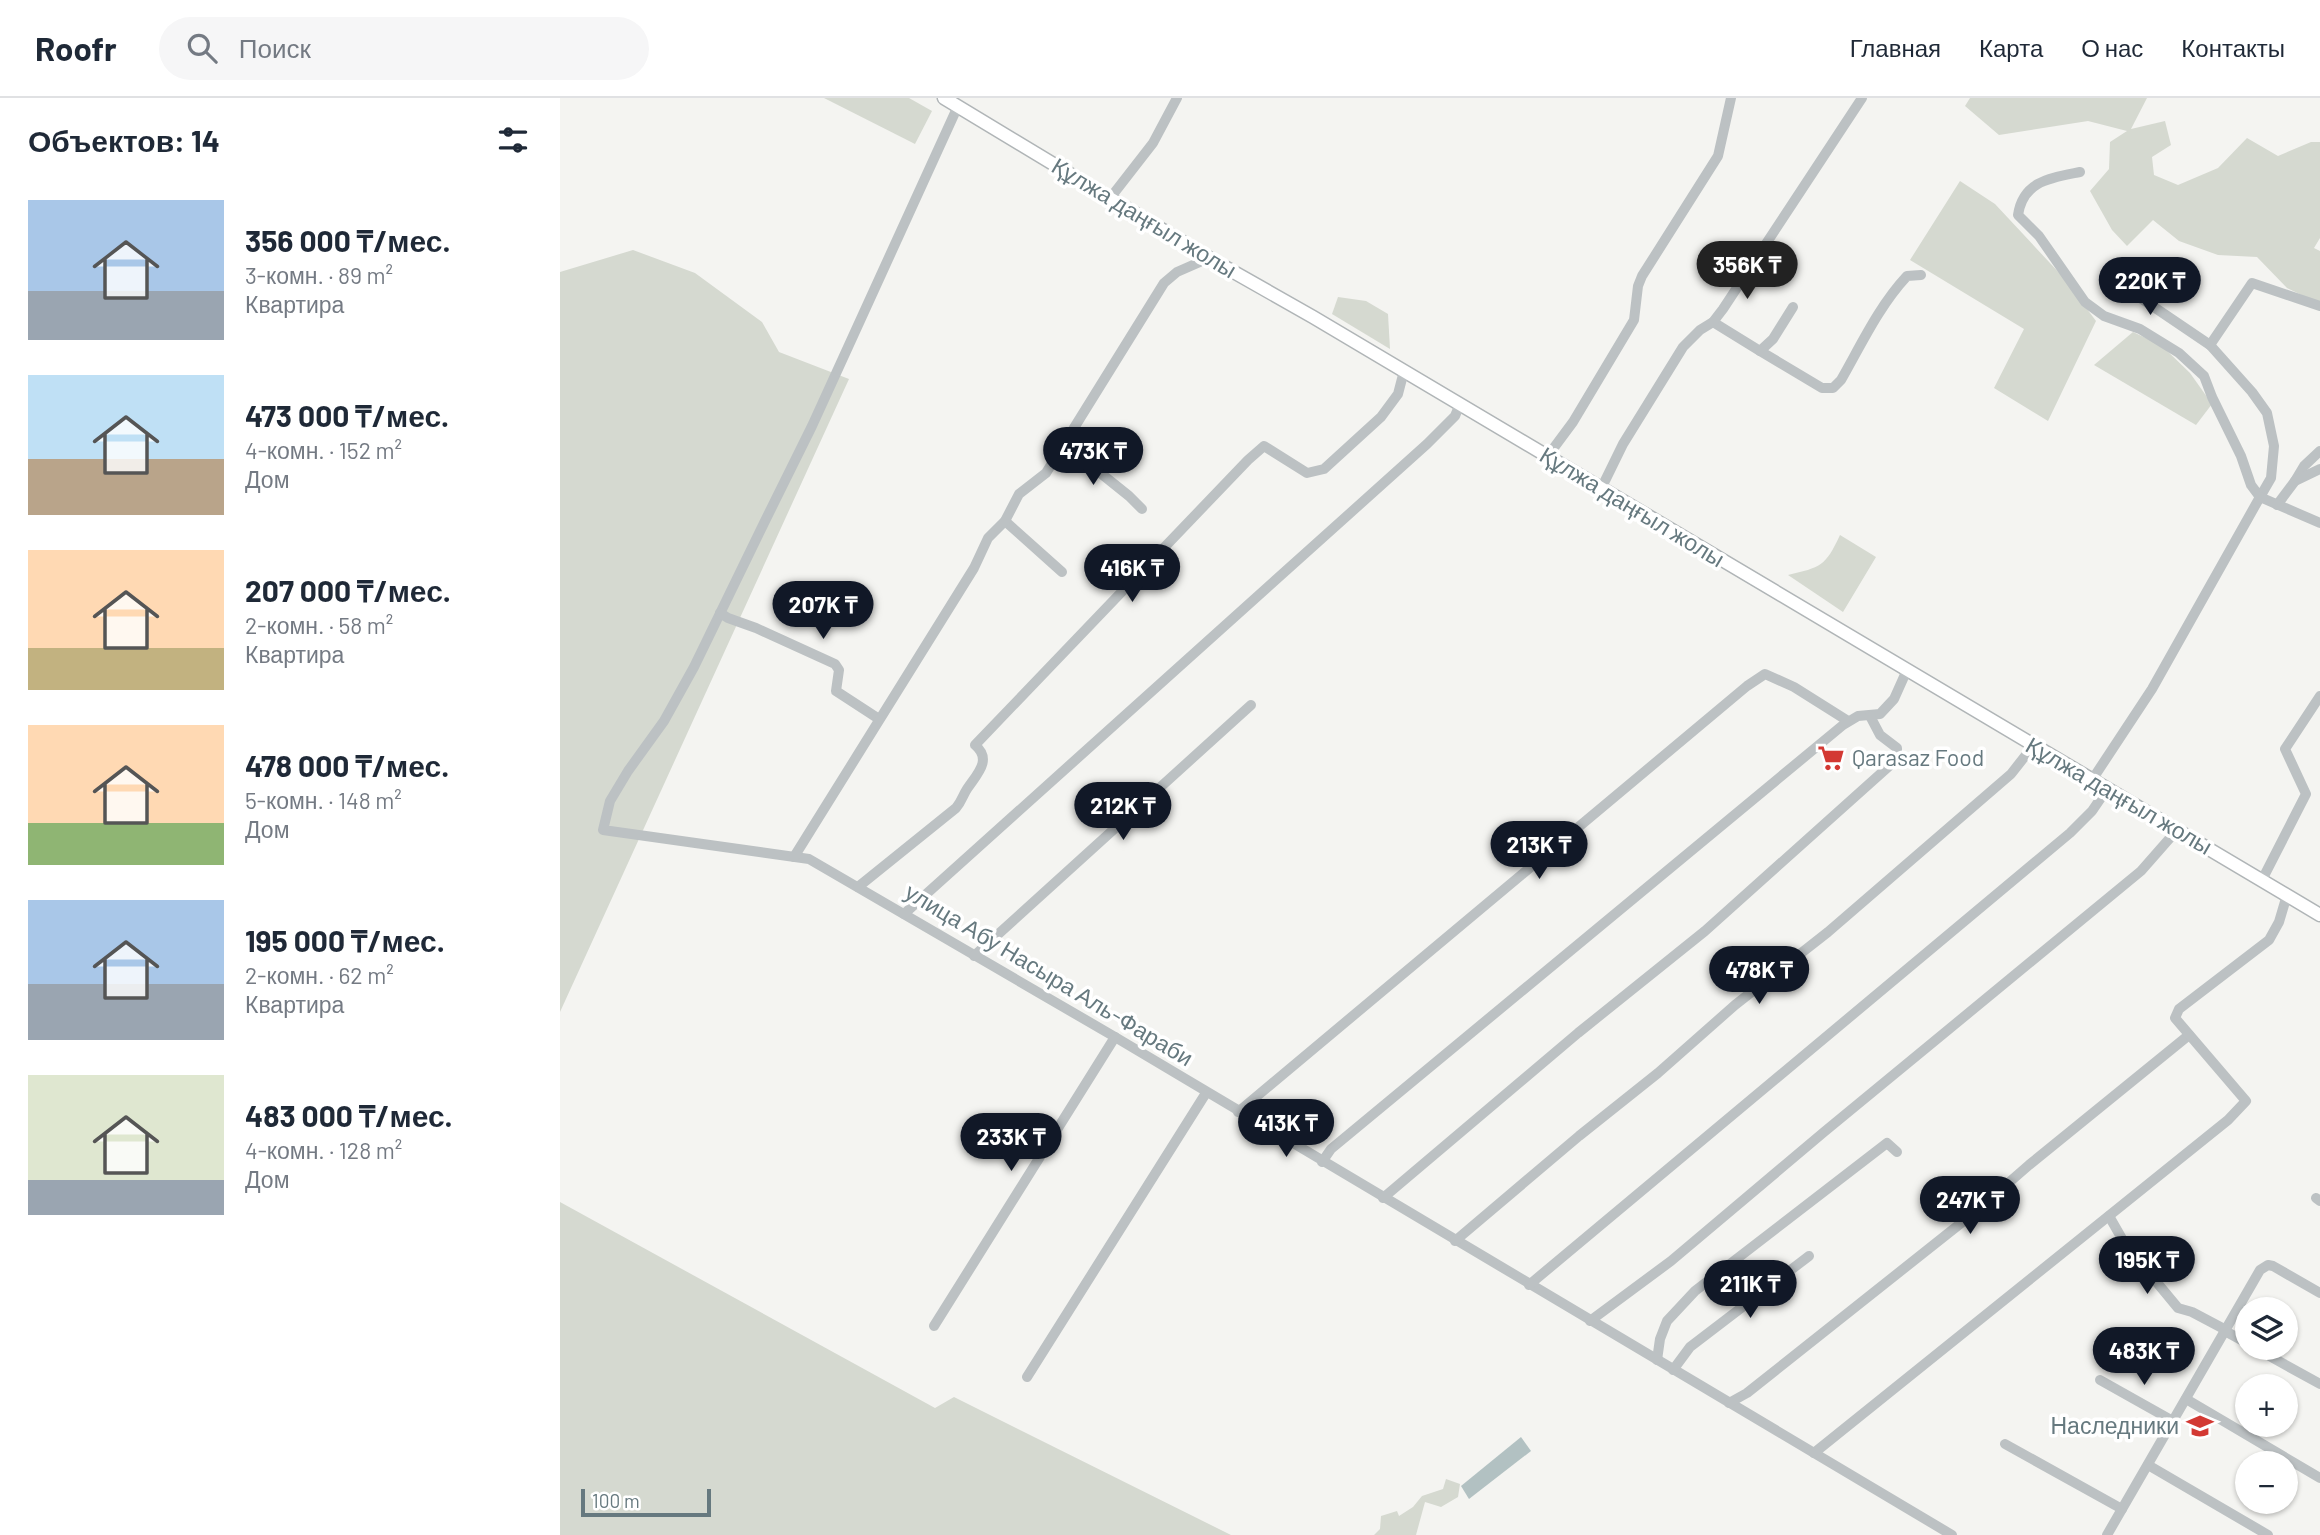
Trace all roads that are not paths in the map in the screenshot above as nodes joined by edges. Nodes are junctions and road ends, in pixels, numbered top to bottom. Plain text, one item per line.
1 (944, 98) edge
2 (1177, 98) edge
3 (1731, 98) edge
4 (1862, 98) edge
5 (958, 106) junction
6 (2080, 172) dead end
7 (1111, 197) junction
8 (1209, 258) junction
9 (1921, 275) dead end
10 (2117, 282) dead end
11 (2320, 306) edge
12 (1793, 307) dead end
13 (1713, 322) junction
14 (2210, 345) junction
15 (1760, 351) junction
16 (1404, 372) junction
17 (1460, 404) junction
18 (1063, 443) junction
19 (2320, 451) edge
20 (1547, 457) junction
21 (2320, 469) edge
22 (2295, 481) junction
23 (1601, 489) junction
24 (2260, 498) junction
25 (2277, 505) junction
26 (1142, 509) dead end
27 (1005, 521) junction
28 (2320, 523) edge
29 (1062, 572) dead end
30 (720, 613) junction
31 (1907, 670) junction
32 (2320, 696) edge
33 (1251, 705) dead end
34 (1870, 716) junction
35 (879, 719) junction
36 (1848, 721) junction
37 (2032, 746) junction
38 (2092, 780) junction
39 (2107, 789) junction
40 (2177, 830) junction
41 (794, 857) junction
42 (2262, 880) junction
43 (858, 887) junction
44 (2287, 895) junction
45 (904, 914) junction
46 (2320, 915) edge
47 (974, 956) junction
48 (2189, 1035) junction
49 (1115, 1037) junction
50 (1206, 1093) junction
51 (1238, 1112) junction
52 (1897, 1152) dead end
53 (1322, 1162) junction
54 (1383, 1198) junction
55 (2109, 1216) junction
56 (1455, 1241) junction
57 (1809, 1256) dead end
58 (1529, 1285) junction
59 (2320, 1293) edge
60 (1590, 1321) junction
61 (934, 1326) dead end
62 (2225, 1330) junction
63 (2235, 1336) edge
64 (1657, 1360) junction
65 (2277, 1360) edge
66 (1673, 1370) junction
67 (1027, 1377) dead end
68 (2100, 1380) dead end
69 (2320, 1384) edge
70 (2186, 1399) junction
71 (1729, 1403) junction
72 (2174, 1421) junction
73 (2005, 1444) dead end
74 (1814, 1453) junction
75 (2148, 1465) junction
76 (2320, 1478) edge
77 (2122, 1509) junction
78 (1952, 1535) edge
79 (2108, 1535) edge
80 (2268, 1535) edge

1 - 5 main road, Құлжа даңғыл жолы
2 - 7 street
3 - 20 street
4 - 13 street
5 - 7 main road, Құлжа даңғыл жолы
5 - 30 street
6 - 24 street
7 - 8 main road, Құлжа даңғыл жолы
8 - 16 main road, Құлжа даңғыл жолы
8 - 18 street
9 - 15 street
10 - 14 street
11 - 14 street
12 - 15 street
13 - 15 street
13 - 23 street
14 - 24 street
16 - 17 main road, Құлжа даңғыл жолы
16 - 43 street
17 - 20 main road, Құлжа даңғыл жолы
17 - 45 street
18 - 26 street
18 - 27 street
19 - 22 street
20 - 23 main road, Құлжа даңғыл жолы
21 - 22 street
22 - 25 street
23 - 31 main road, Құлжа даңғыл жолы
24 - 25 street
24 - 38 street
25 - 28 street
27 - 29 street
27 - 35 street
30 - 35 street
30 - 41 street, улица Абу Насыра Аль-Фараби
31 - 34 street
31 - 37 main road, Құлжа даңғыл жолы
32 - 42 street
33 - 47 street
34 - 36 street
34 - 54 street
35 - 41 street
36 - 51 street
36 - 53 street
37 - 38 main road, Құлжа даңғыл жолы
37 - 56 street
38 - 39 main road, Құлжа даңғыл жолы
39 - 40 main road, Құлжа даңғыл жолы
39 - 58 street
40 - 42 main road, Құлжа даңғыл жолы
40 - 60 street
41 - 43 street, улица Абу Насыра Аль-Фараби
42 - 44 main road, Құлжа даңғыл жолы
43 - 45 street, улица Абу Насыра Аль-Фараби
44 - 46 main road, Құлжа даңғыл жолы
44 - 48 street
45 - 47 street, улица Абу Насыра Аль-Фараби
47 - 49 street, улица Абу Насыра Аль-Фараби
48 - 55 street
48 - 71 street
49 - 50 street, улица Абу Насыра Аль-Фараби
49 - 61 street
50 - 51 street, улица Абу Насыра Аль-Фараби
50 - 67 street
51 - 53 street, улица Абу Насыра Аль-Фараби
52 - 64 street
53 - 54 street, улица Абу Насыра Аль-Фараби
54 - 56 street, улица Абу Насыра Аль-Фараби
55 - 62 street
55 - 74 street
56 - 58 street, улица Абу Насыра Аль-Фараби
57 - 66 street
58 - 60 street, улица Абу Насыра Аль-Фараби
59 - 62 street
60 - 64 street, улица Абу Насыра Аль-Фараби
62 - 63 street
62 - 70 street
64 - 66 street, улица Абу Насыра Аль-Фараби
65 - 69 street
66 - 71 street, улица Абу Насыра Аль-Фараби
68 - 72 street
70 - 72 street
70 - 76 street
71 - 74 street, улица Абу Насыра Аль-Фараби
72 - 75 street
73 - 77 street
74 - 78 street, улица Абу Насыра Аль-Фараби
75 - 77 street
75 - 80 street
77 - 79 street

